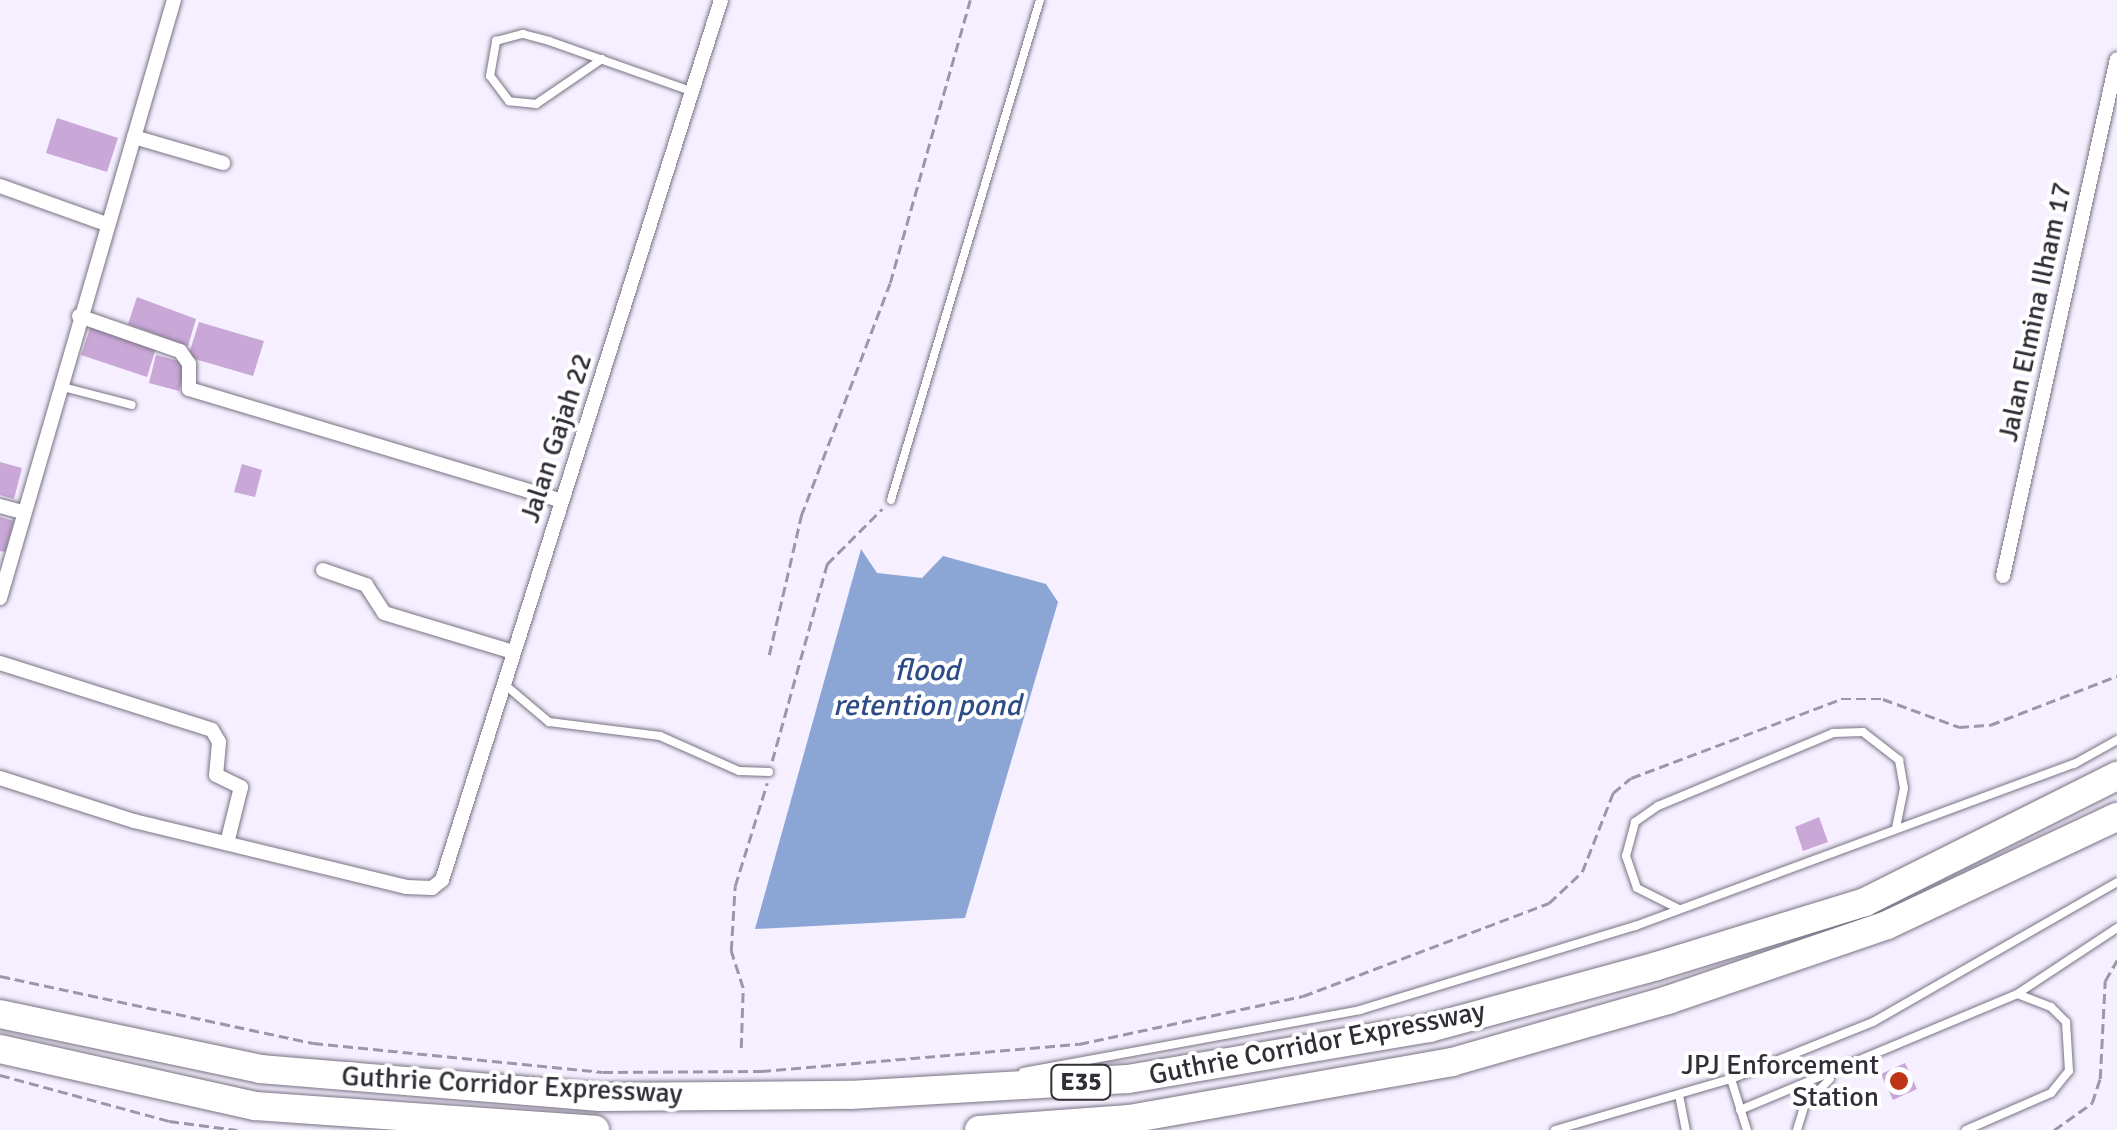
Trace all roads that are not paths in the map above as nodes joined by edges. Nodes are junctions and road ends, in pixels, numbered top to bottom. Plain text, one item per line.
1 (174, 0) edge
2 (721, 0) edge
3 (1040, 0) edge
4 (2117, 59) edge
5 (602, 60) junction
6 (692, 90) junction
7 (2112, 105) edge
8 (134, 137) junction
9 (223, 163) dead end
10 (0, 186) edge
11 (106, 224) junction
12 (79, 316) junction
13 (62, 374) junction
14 (132, 404) dead end
15 (891, 500) road end
16 (562, 501) junction
17 (0, 506) edge
18 (23, 512) junction
19 (322, 570) dead end
20 (2002, 576) dead end
21 (0, 598) edge
22 (513, 652) junction
23 (0, 662) edge
24 (500, 697) junction
25 (2117, 740) edge
26 (769, 772) road end
27 (2117, 776) edge
28 (0, 778) edge
29 (2117, 817) edge
30 (1896, 828) junction
31 (227, 844) junction
32 (2117, 882) edge
33 (1679, 908) junction
34 (2117, 928) edge
35 (2016, 994) junction
36 (0, 1014) edge
37 (0, 1049) edge
38 (1833, 1076) junction
39 (1731, 1079) junction
40 (850, 1095) junction
41 (1679, 1096) junction
42 (1740, 1110) junction
43 (595, 1130) edge
44 (978, 1130) edge
45 (1556, 1130) edge
46 (1686, 1130) edge
47 (1747, 1130) edge
48 (1797, 1130) edge
49 (1966, 1130) edge

1 - 8 street
2 - 6 street, Jalan Gajah 22
3 - 15 lane
4 - 7 street, Jalan Elmina Ilham 17
5 - 5 lane
5 - 6 lane
6 - 16 street, Jalan Gajah 22
7 - 20 street, Jalan Elmina Ilham 17
8 - 9 street
8 - 11 street
10 - 11 street
11 - 12 street
12 - 13 street
12 - 16 street
13 - 14 lane
13 - 18 street
16 - 22 street, Jalan Gajah 22
17 - 18 street
18 - 21 street
19 - 22 street
22 - 24 street, Jalan Gajah 22
23 - 31 street
24 - 26 lane
24 - 31 street, Jalan Gajah 22
25 - 30 lane
27 - 40 highway, Guthrie Corridor Expressway / E35
28 - 31 street
29 - 44 highway, Guthrie Corridor Expressway / E35
30 - 33 lane
30 - 33 lane
32 - 39 lane
33 - 40 lane
34 - 35 lane
35 - 38 lane
35 - 49 lane
36 - 40 highway, Guthrie Corridor Expressway / E35
37 - 43 highway, Guthrie Corridor Expressway
38 - 42 lane
38 - 48 lane
39 - 41 lane
39 - 42 lane
41 - 45 lane
41 - 46 lane
42 - 47 lane

